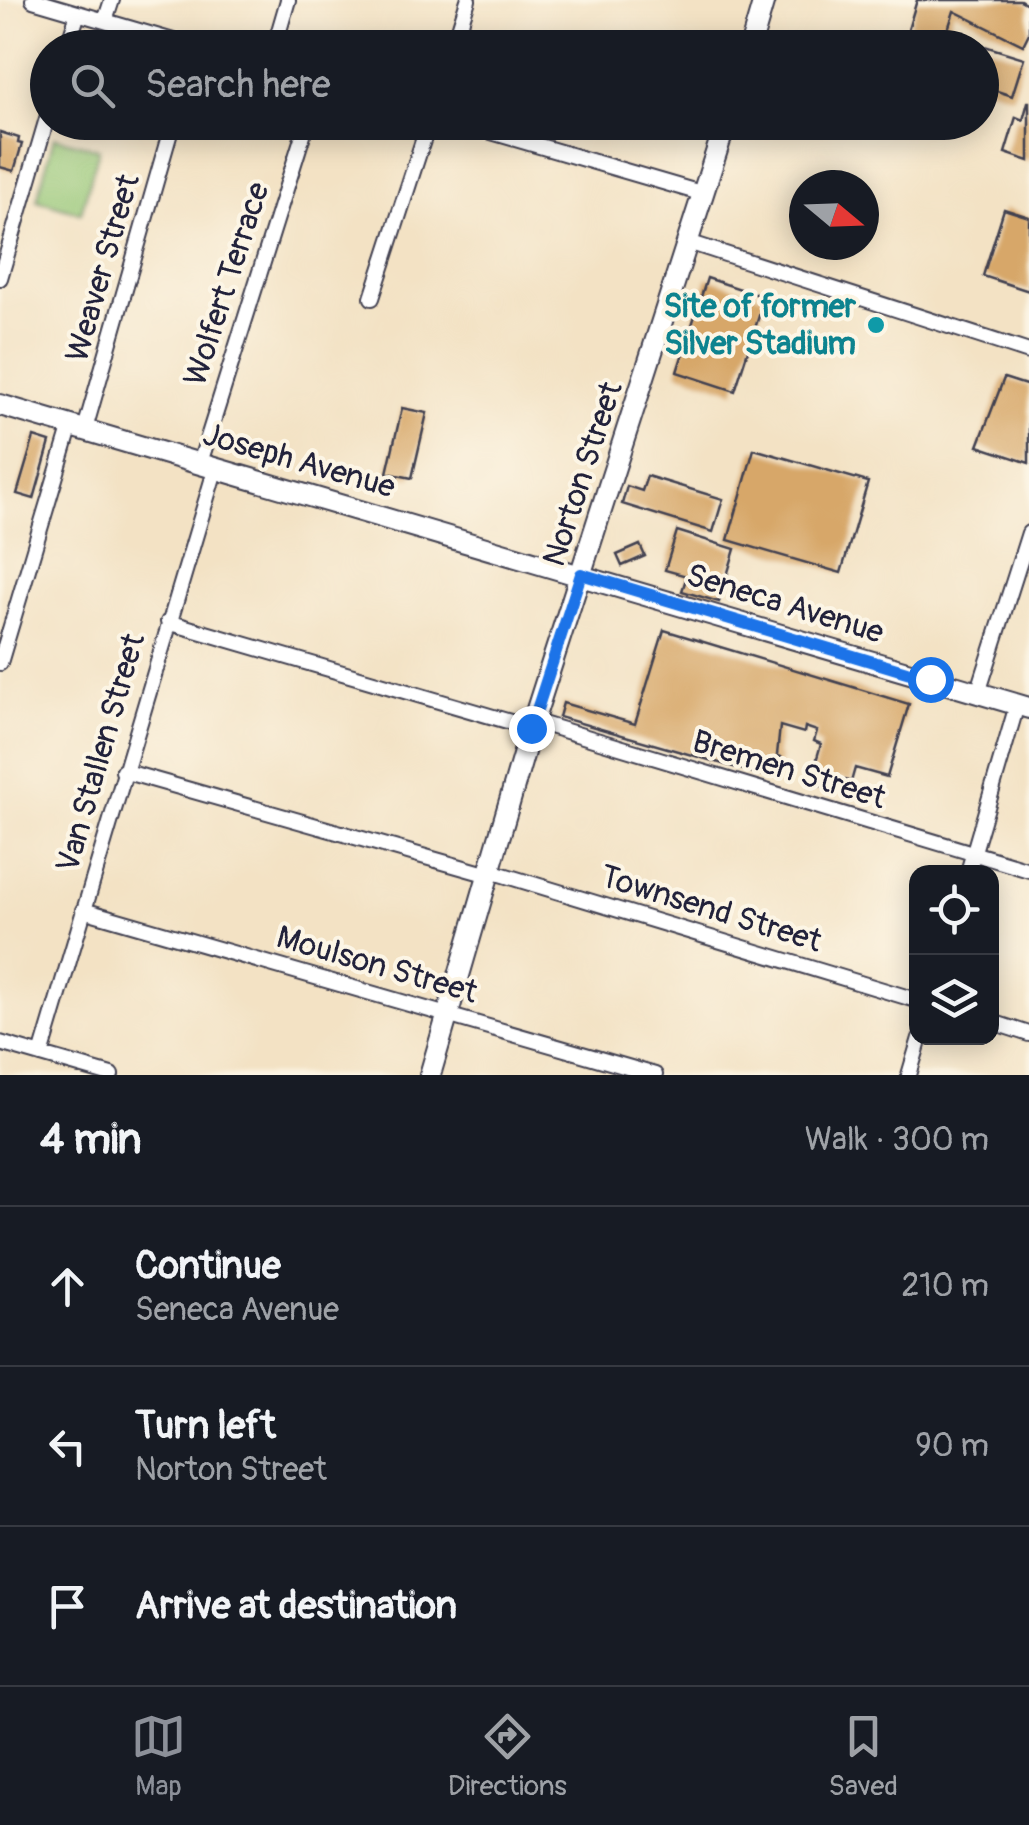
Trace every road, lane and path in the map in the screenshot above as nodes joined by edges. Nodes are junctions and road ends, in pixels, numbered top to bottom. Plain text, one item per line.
1 (33, 0) edge
2 (112, 0) edge
3 (288, 0) edge
4 (468, 0) edge
5 (764, 0) edge
6 (78, 13) junction
7 (105, 21) junction
8 (73, 30) edge
9 (136, 30) edge
10 (279, 30) edge
11 (458, 30) edge
12 (755, 30) edge
13 (41, 140) edge
14 (168, 140) edge
15 (302, 140) edge
16 (422, 140) edge
17 (519, 140) edge
18 (720, 140) edge
19 (704, 194) junction
20 (688, 242) junction
21 (0, 278) edge
22 (372, 298) dead end
23 (1029, 352) edge
24 (0, 405) edge
25 (78, 427) junction
26 (208, 465) junction
27 (1029, 533) edge
28 (581, 574) junction
29 (168, 622) junction
30 (0, 663) edge
31 (978, 693) junction
32 (1023, 707) edge
33 (532, 725) junction
34 (124, 772) junction
35 (974, 854) junction
36 (970, 865) edge
37 (1029, 870) edge
38 (489, 873) junction
39 (84, 910) junction
40 (909, 998) edge
41 (448, 1014) junction
42 (999, 1024) edge
43 (1029, 1034) edge
44 (0, 1042) edge
45 (918, 1045) edge
46 (41, 1055) junction
47 (111, 1075) edge
48 (430, 1075) edge
49 (654, 1075) edge
50 (909, 1075) edge

1 - 6 street
2 - 7 street
3 - 10 street
4 - 11 street
5 - 12 main road
6 - 7 street
6 - 8 street
7 - 9 street
13 - 21 street
14 - 25 street, Weaver Street
15 - 26 street, Wolfert Terrace
16 - 22 street
17 - 19 street
18 - 19 main road, Norton Street
19 - 20 main road, Norton Street
20 - 23 street
20 - 28 main road, Norton Street
24 - 25 main road, Joseph Avenue
25 - 26 main road, Joseph Avenue
25 - 30 street, Weaver Street
26 - 28 main road, Joseph Avenue
26 - 29 street, Van Stallen Street
27 - 31 street
28 - 31 main road, Seneca Avenue
28 - 33 main road, Norton Street
29 - 33 street, Bremen Street
29 - 34 street, Van Stallen Street
31 - 32 main road, Seneca Avenue
32 - 35 street
33 - 35 street, Bremen Street
33 - 38 main road, Norton Street
34 - 38 street, Townsend Street
34 - 39 street, Van Stallen Street
35 - 36 street
35 - 37 street, Bremen Street
38 - 40 street, Townsend Street
38 - 41 main road, Norton Street
39 - 41 street, Moulson Street
39 - 46 street, Van Stallen Street
41 - 48 main road, Norton Street
41 - 49 street, Moulson Street
42 - 43 street
44 - 46 street
45 - 50 street
46 - 47 street

